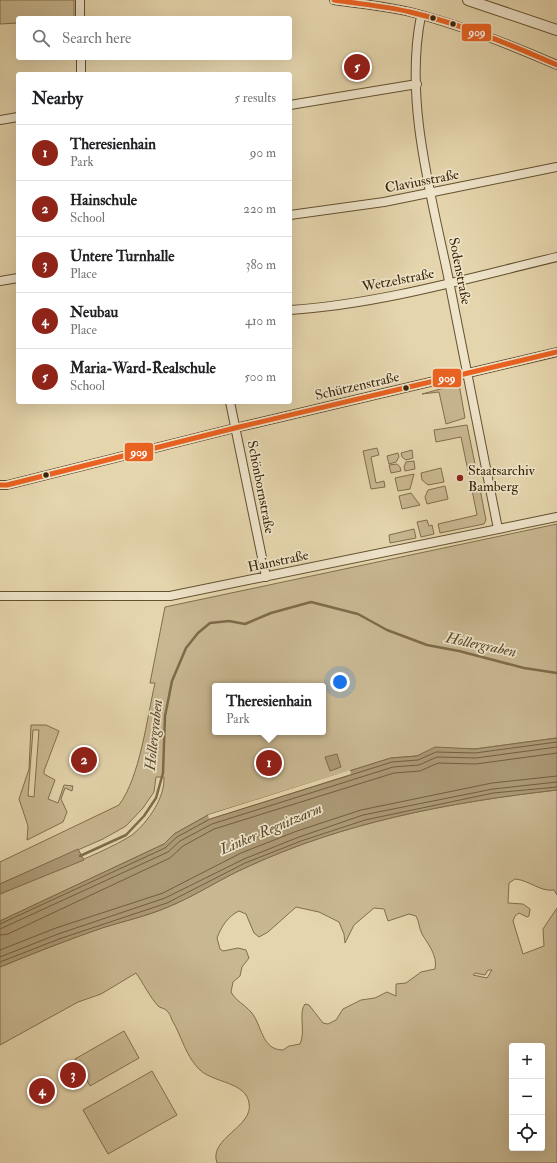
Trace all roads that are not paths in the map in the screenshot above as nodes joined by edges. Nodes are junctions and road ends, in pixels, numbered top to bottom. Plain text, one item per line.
1 (80, 0) edge
2 (334, 0) edge
3 (468, 0) edge
4 (80, 16) edge
5 (421, 16) junction
6 (557, 30) edge
7 (81, 60) edge
8 (557, 65) edge
9 (81, 72) edge
10 (417, 84) junction
11 (292, 104) edge
12 (16, 118) edge
13 (0, 120) edge
14 (557, 167) edge
15 (431, 193) junction
16 (292, 214) edge
17 (557, 257) edge
18 (16, 278) edge
19 (0, 281) edge
20 (449, 283) junction
21 (292, 310) edge
22 (557, 352) edge
23 (466, 374) junction
24 (230, 404) edge
25 (236, 428) junction
26 (0, 485) edge
27 (557, 517) edge
28 (498, 529) junction
29 (266, 577) junction
30 (0, 596) edge

1 - 4 street
2 - 5 street
3 - 6 street
5 - 8 street
5 - 10 street, Sodenstraße
7 - 9 street
10 - 11 street
10 - 15 street, Sodenstraße
12 - 13 street
14 - 15 street, Claviusstraße
15 - 16 street, Claviusstraße
15 - 20 street, Sodenstraße
17 - 20 street, Wetzelstraße
18 - 19 street
20 - 21 street, Wetzelstraße
20 - 23 street, Sodenstraße
22 - 23 street, Schützenstraße
23 - 25 street, Schützenstraße
23 - 28 street, Sodenstraße
24 - 25 street, Schönbornstraße
25 - 26 street, Schützenstraße
25 - 29 street, Schönbornstraße
27 - 28 street, Hainstraße
28 - 29 street, Hainstraße
29 - 30 street, Hainstraße

